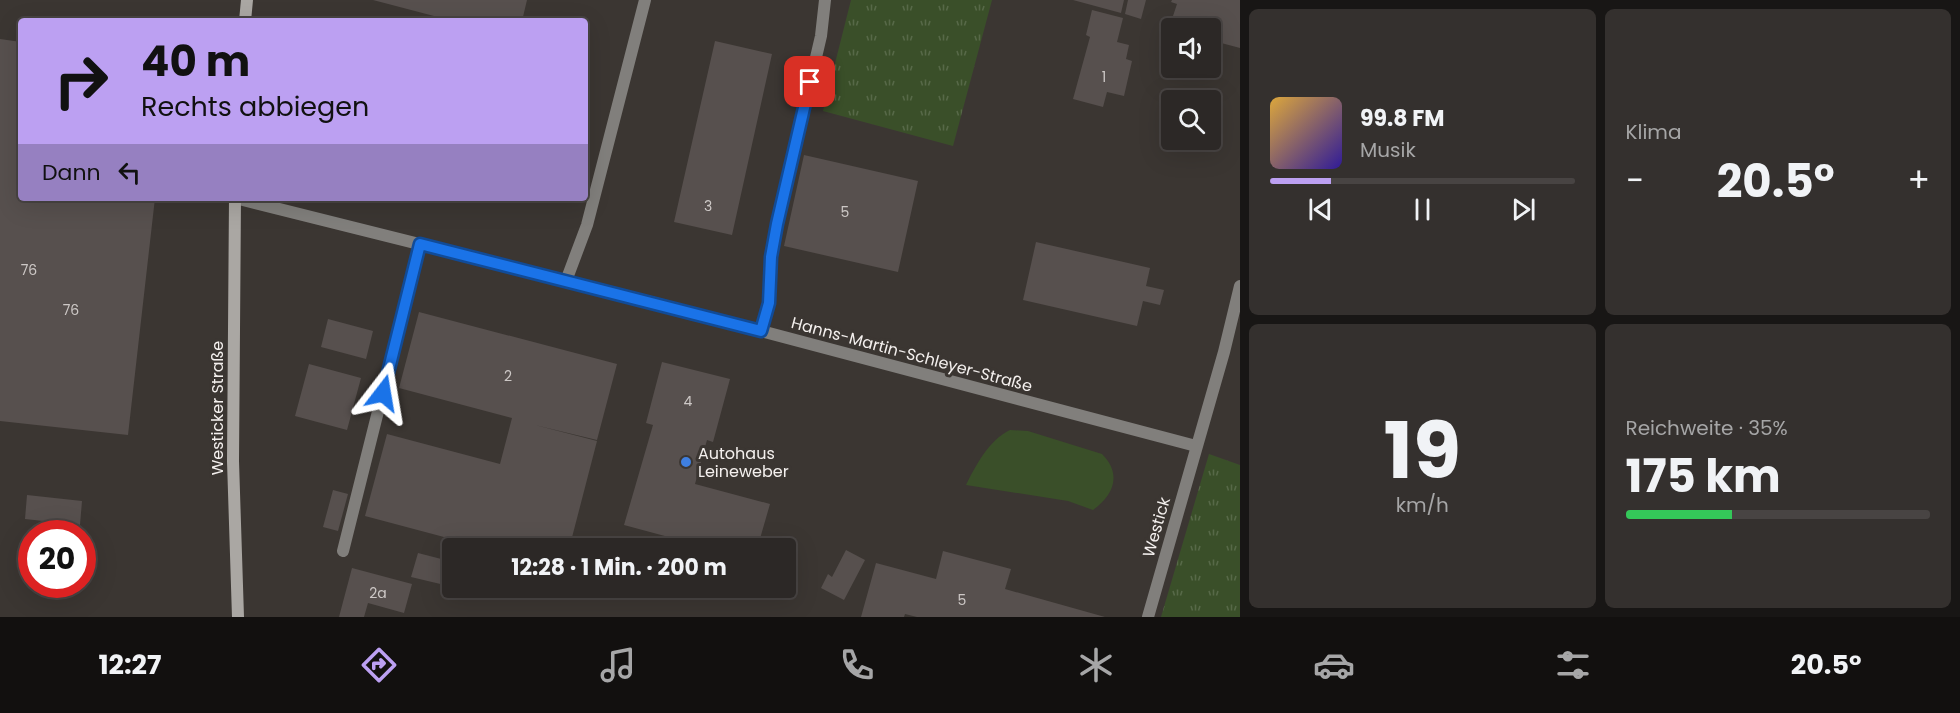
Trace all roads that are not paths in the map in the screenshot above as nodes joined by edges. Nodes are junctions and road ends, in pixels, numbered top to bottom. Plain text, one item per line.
1 (247, 0) edge
2 (645, 0) edge
3 (825, 0) edge
4 (245, 18) edge
5 (235, 201) edge
6 (247, 201) edge
7 (420, 244) junction
8 (566, 281) junction
9 (1240, 286) edge
10 (761, 331) junction
11 (1196, 446) junction
12 (343, 551) dead end
13 (238, 617) edge
14 (1148, 617) edge

1 - 4 main road
2 - 8 street
3 - 10 street
5 - 13 main road, Westicker Straße
6 - 7 street, Hanns-Martin-Schleyer-Straße
7 - 8 street, Hanns-Martin-Schleyer-Straße
7 - 12 street
8 - 10 street, Hanns-Martin-Schleyer-Straße
9 - 11 street, Westick
10 - 11 street, Hanns-Martin-Schleyer-Straße
11 - 14 street, Westick

